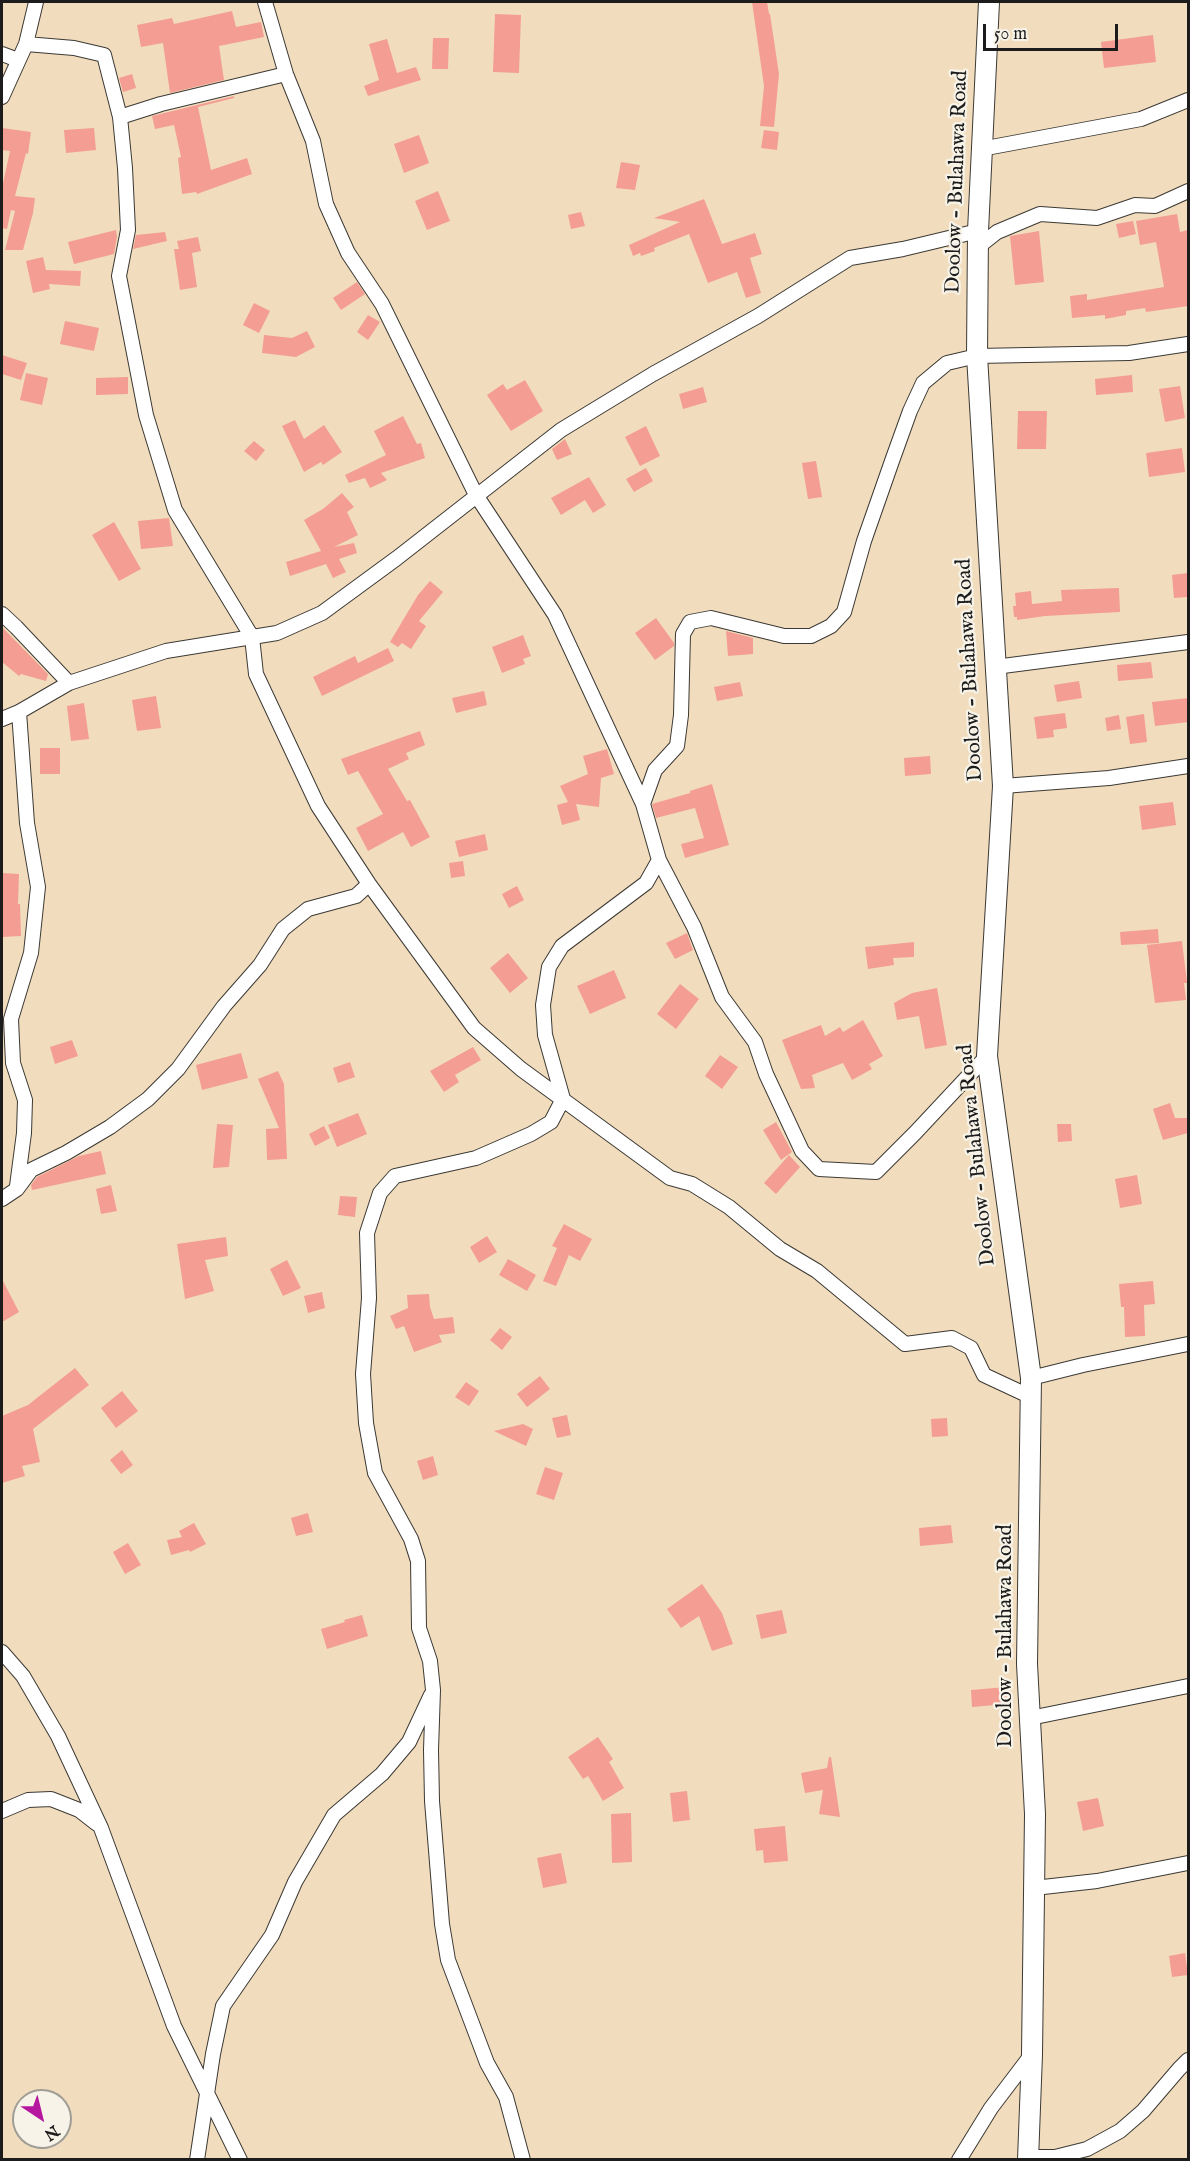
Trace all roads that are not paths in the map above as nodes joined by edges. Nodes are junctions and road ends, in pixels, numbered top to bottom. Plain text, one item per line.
1 (36, 2) edge
2 (265, 2) edge
3 (988, 2) edge
4 (26, 44) junction
5 (2, 54) edge
6 (18, 60) junction
7 (286, 74) junction
8 (2, 97) edge
9 (1188, 100) edge
10 (120, 117) junction
11 (981, 149) junction
12 (1188, 191) edge
13 (978, 239) junction
14 (1188, 344) edge
15 (977, 356) junction
16 (476, 495) junction
17 (2, 614) edge
18 (252, 637) junction
19 (1188, 642) edge
20 (996, 667) junction
21 (69, 683) junction
22 (19, 712) junction
23 (2, 718) edge
24 (1188, 766) edge
25 (1003, 786) junction
26 (643, 804) junction
27 (659, 860) junction
28 (369, 884) junction
29 (987, 1056) junction
30 (563, 1099) junction
31 (16, 1189) junction
32 (2, 1199) edge
33 (1188, 1344) edge
34 (1030, 1387) junction
35 (2, 1652) edge
36 (1188, 1686) edge
37 (433, 1690) junction
38 (1030, 1718) junction
39 (2, 1811) edge
40 (101, 1828) junction
41 (1188, 1863) edge
42 (1034, 1888) junction
43 (1032, 2054) junction
44 (1188, 2061) edge
45 (207, 2094) junction
46 (1028, 2158) edge
47 (197, 2160) edge
48 (240, 2160) edge
49 (523, 2160) edge
50 (959, 2160) edge

1 - 4 street
2 - 7 street
3 - 11 main road, Doolow - Bulahawa Road
4 - 6 street
4 - 10 street
5 - 6 street
6 - 8 street
7 - 10 street
7 - 16 street
9 - 11 street
10 - 18 street
11 - 13 main road, Doolow - Bulahawa Road
12 - 13 street
13 - 15 main road, Doolow - Bulahawa Road
13 - 16 street
14 - 15 street
15 - 20 main road, Doolow - Bulahawa Road
15 - 26 street
16 - 18 street
16 - 26 street
17 - 21 street
18 - 21 street
18 - 28 street
19 - 20 street
20 - 25 main road, Doolow - Bulahawa Road
21 - 22 street
22 - 23 street
22 - 31 street
24 - 25 street
25 - 29 main road, Doolow - Bulahawa Road
26 - 27 street
27 - 29 street
27 - 30 street
28 - 30 street
28 - 31 street
29 - 34 main road, Doolow - Bulahawa Road
30 - 34 street
30 - 37 street
31 - 32 street
33 - 34 street
34 - 38 main road, Doolow - Bulahawa Road
35 - 40 street
36 - 38 street
37 - 45 street
37 - 49 street
38 - 42 main road, Doolow - Bulahawa Road
39 - 40 street
40 - 45 street
41 - 42 street
42 - 43 main road, Doolow - Bulahawa Road
43 - 46 main road, Doolow - Bulahawa Road
43 - 50 street
44 - 46 street
45 - 47 street
45 - 48 street

